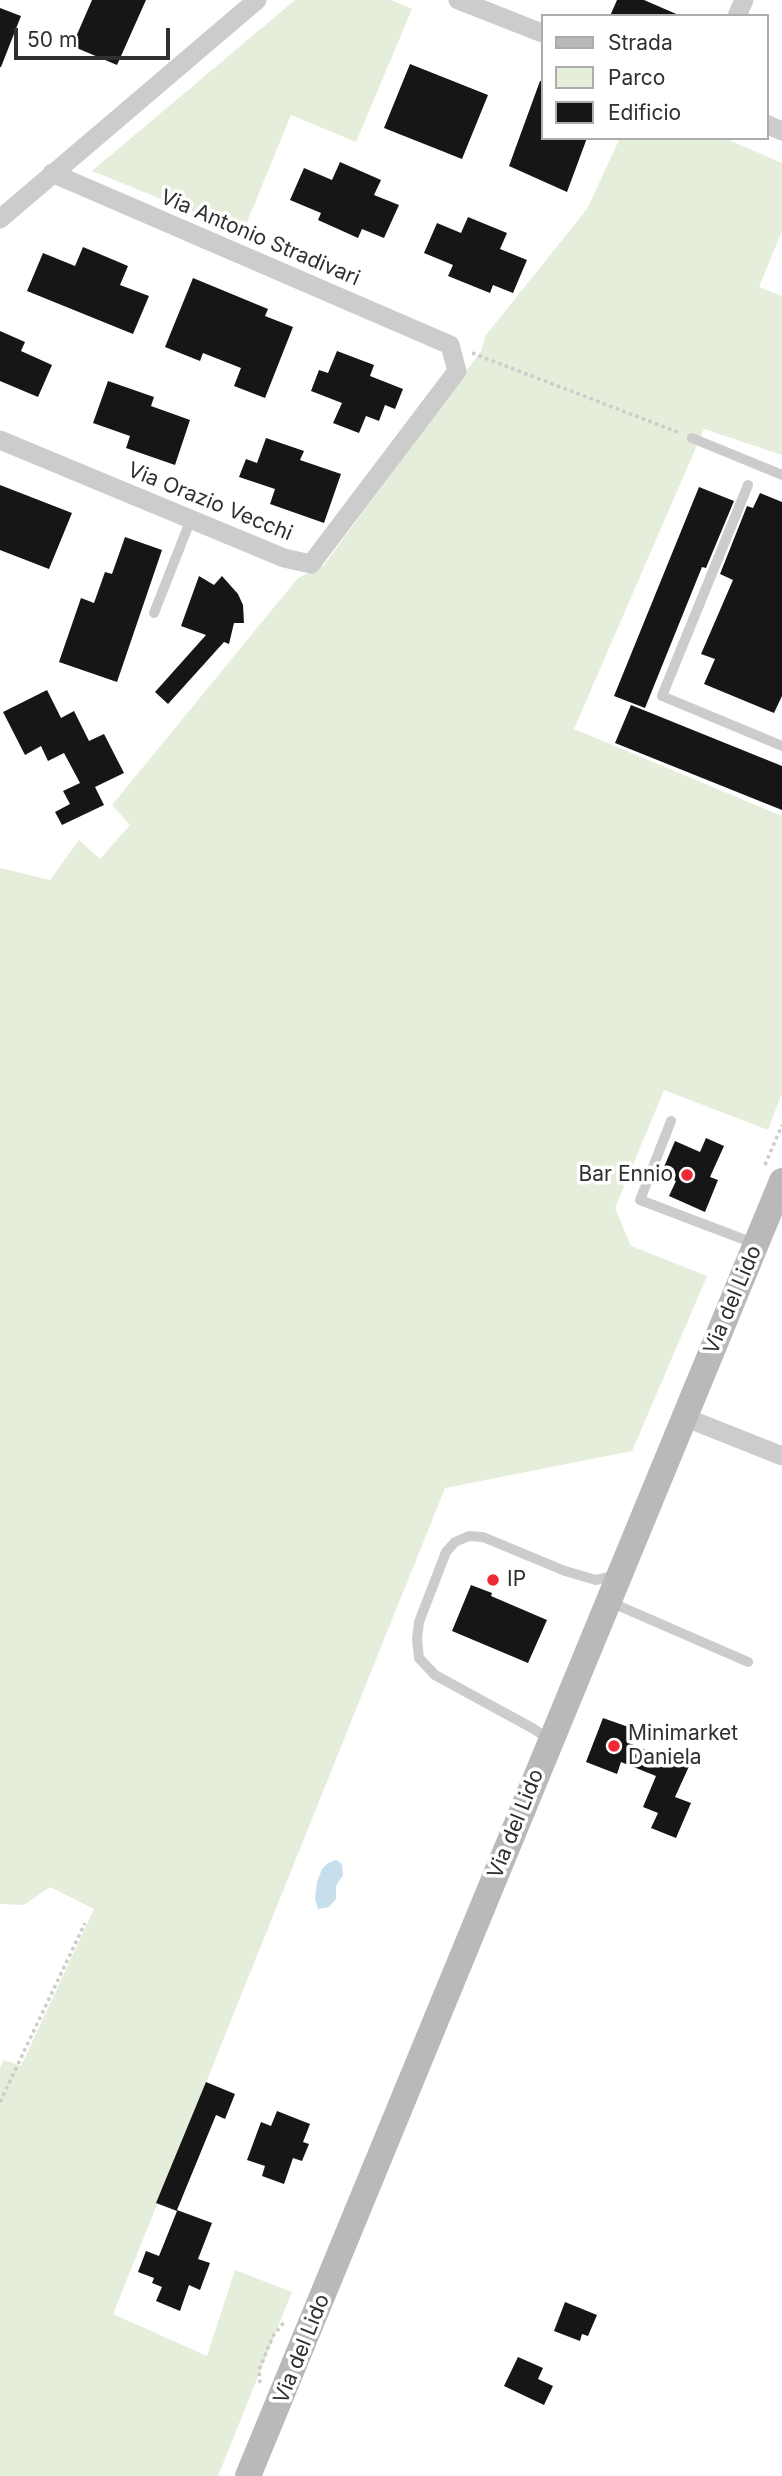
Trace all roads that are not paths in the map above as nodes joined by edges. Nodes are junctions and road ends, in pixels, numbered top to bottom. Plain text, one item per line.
1 (257, 0) edge
2 (458, 0) edge
3 (540, 32) edge
4 (52, 173) junction
5 (0, 219) edge
6 (450, 345) joint
7 (692, 438) road end
8 (0, 440) edge
9 (782, 475) edge
10 (747, 485) dead end
11 (191, 519) junction
12 (154, 613) dead end
13 (782, 746) edge
14 (671, 1121) dead end
15 (775, 1171) edge
16 (756, 1244) junction
17 (684, 1417) junction
18 (782, 1456) edge
19 (618, 1576) junction
20 (608, 1601) junction
21 (748, 1662) dead end
22 (550, 1741) junction
23 (251, 2473) edge

1 - 4 street
2 - 3 street
4 - 5 street
4 - 6 street, Via Antonio Stradivari
6 - 11 street, Via Orazio Vecchi
7 - 9 lane
8 - 11 street, Via Orazio Vecchi
10 - 13 lane
11 - 12 lane
14 - 16 lane
15 - 16 main road, Via del Lido
16 - 17 main road, Via del Lido
17 - 18 street
17 - 19 main road, Via del Lido
19 - 20 main road, Via del Lido
19 - 22 lane
20 - 21 lane
20 - 22 main road, Via del Lido
22 - 23 main road, Via del Lido

